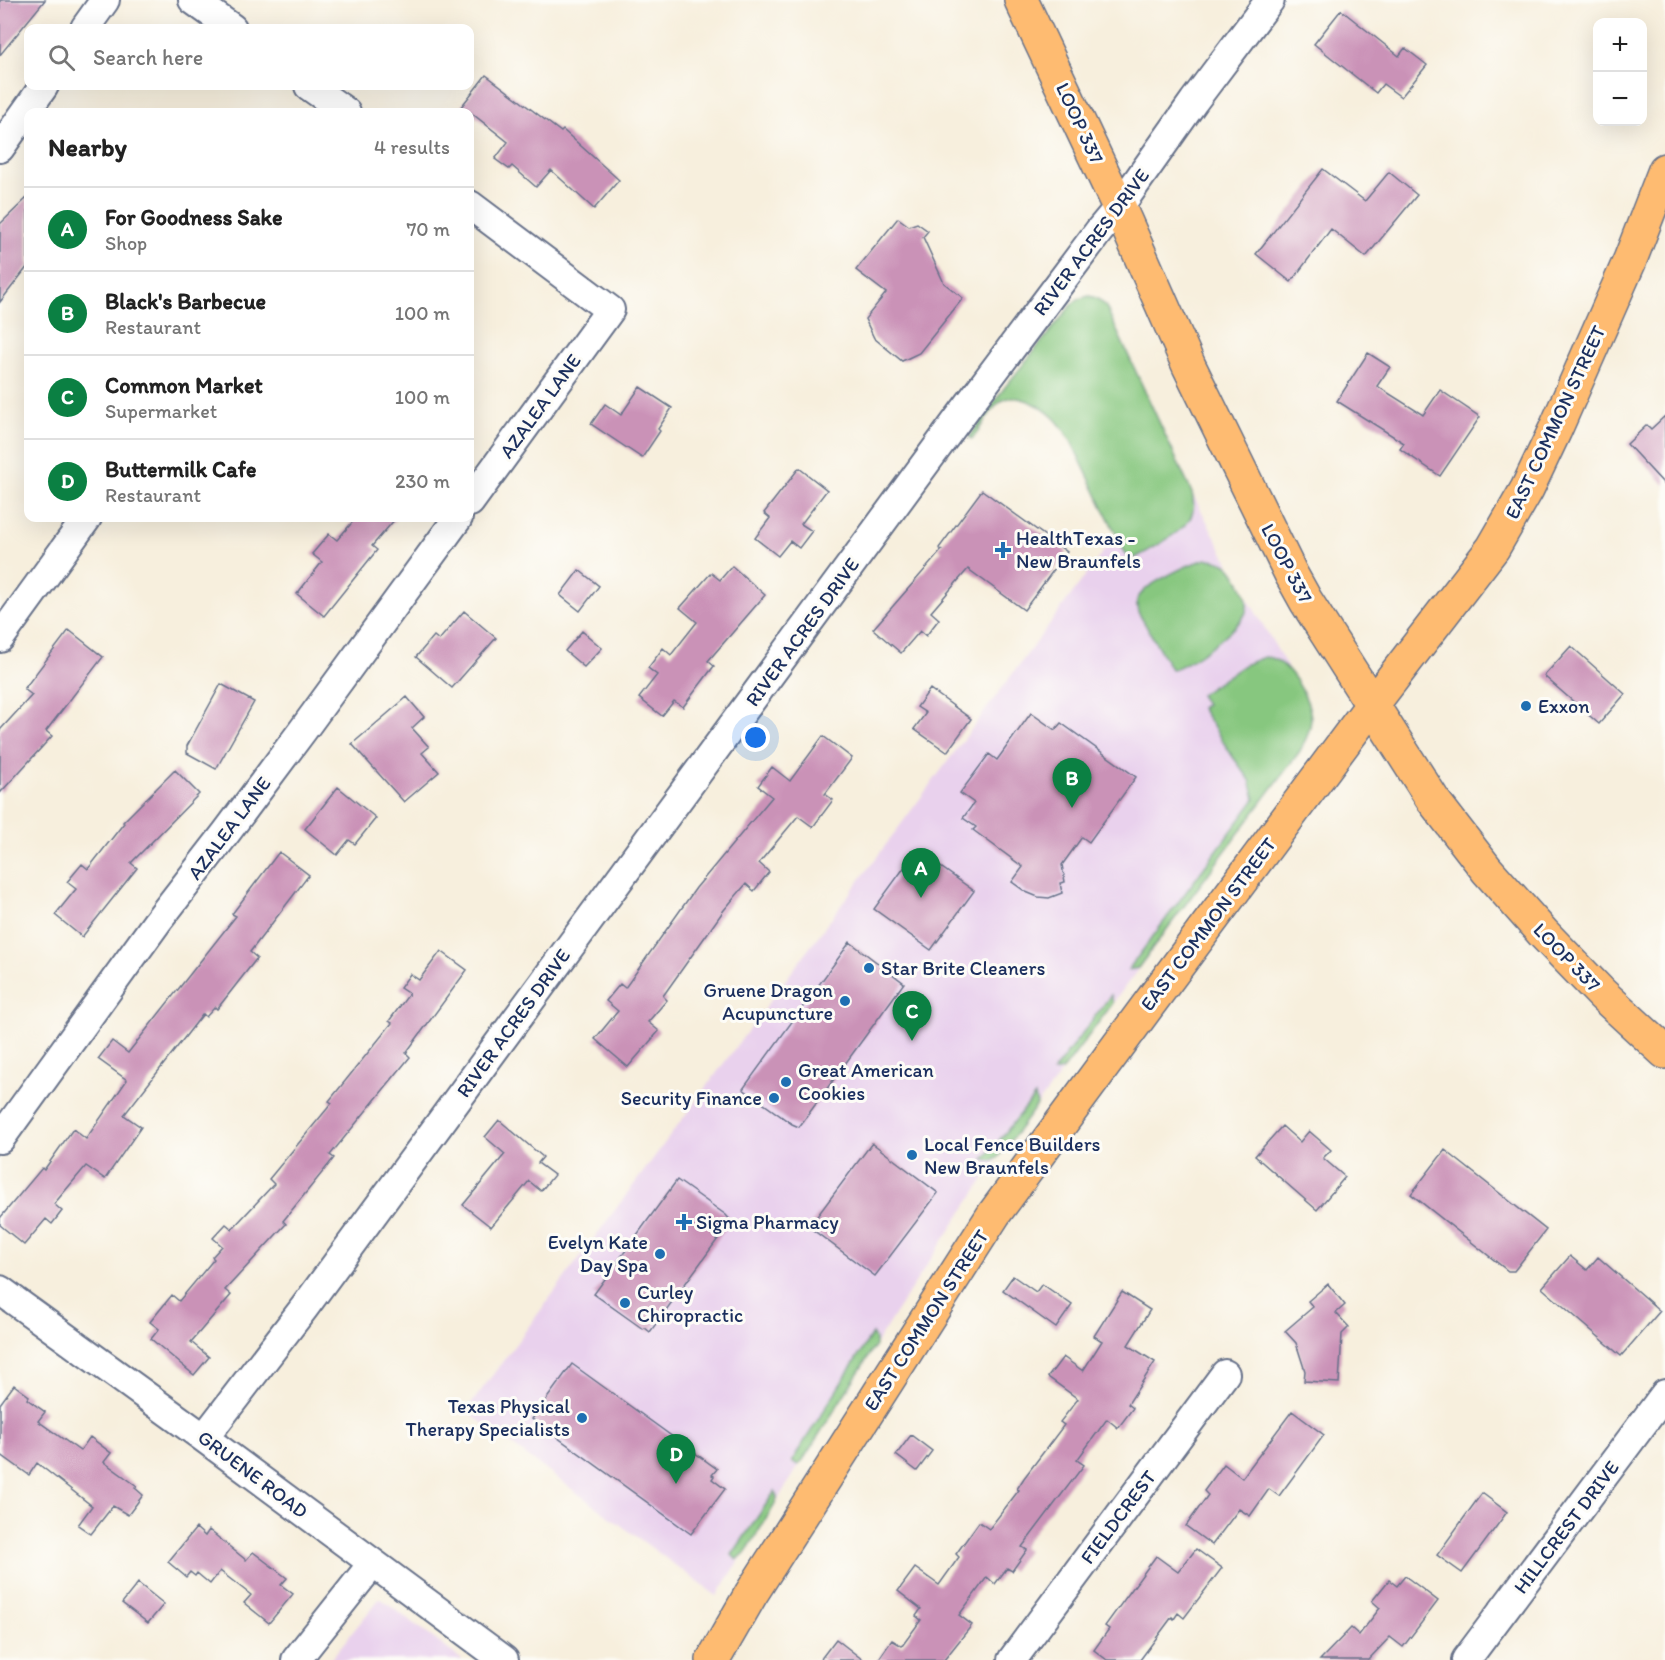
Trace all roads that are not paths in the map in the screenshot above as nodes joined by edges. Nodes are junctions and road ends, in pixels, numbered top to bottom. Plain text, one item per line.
1 (105, 0) edge
2 (193, 0) edge
3 (1021, 0) edge
4 (1270, 0) edge
5 (88, 24) edge
6 (226, 24) edge
7 (41, 90) edge
8 (315, 90) edge
9 (28, 108) edge
10 (340, 108) edge
11 (24, 114) edge
12 (0, 148) edge
13 (1665, 170) edge
14 (1119, 207) junction
15 (474, 208) edge
16 (474, 497) edge
17 (84, 522) edge
18 (455, 522) edge
19 (0, 638) edge
20 (1372, 705) junction
21 (1665, 1052) edge
22 (0, 1139) edge
23 (0, 1290) edge
24 (1225, 1374) dead end
25 (1665, 1394) edge
26 (204, 1438) junction
27 (373, 1563) junction
28 (296, 1660) edge
29 (504, 1660) edge
30 (713, 1660) edge
31 (1012, 1660) edge
32 (1466, 1660) edge

1 - 5 street
2 - 6 street
3 - 14 main road, LOOP 337
4 - 14 street, RIVER ACRES DRIVE
7 - 9 street
8 - 10 street
11 - 12 street
13 - 20 main road, EAST COMMON STREET
14 - 20 main road, LOOP 337
14 - 26 street, RIVER ACRES DRIVE
15 - 16 street, AZALEA LANE
17 - 19 street
18 - 22 street, AZALEA LANE
20 - 21 main road, LOOP 337
20 - 30 main road, EAST COMMON STREET
23 - 26 street, GRUENE ROAD
24 - 31 street, FIELDCREST
25 - 32 street, HILLCREST DRIVE
26 - 27 street, GRUENE ROAD
27 - 28 street
27 - 29 street, GRUENE ROAD

